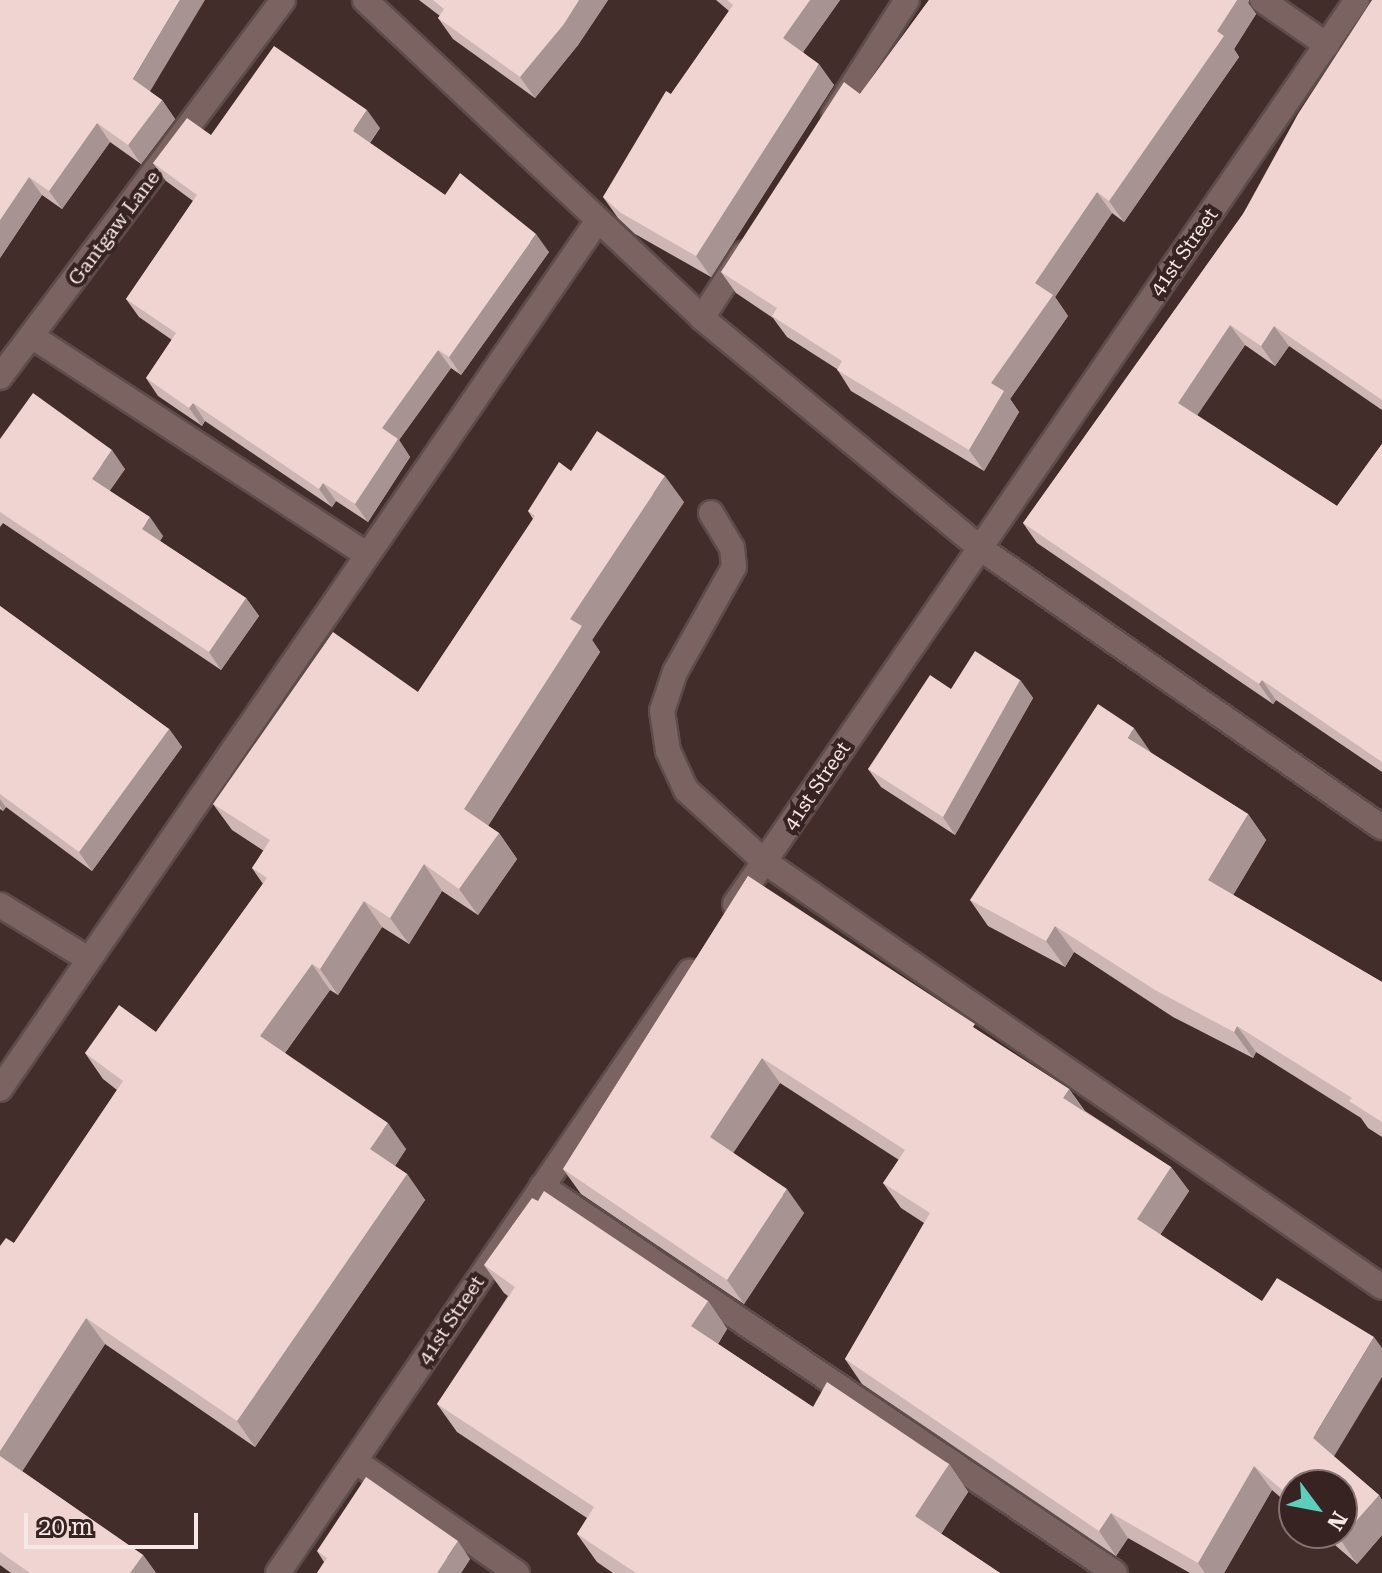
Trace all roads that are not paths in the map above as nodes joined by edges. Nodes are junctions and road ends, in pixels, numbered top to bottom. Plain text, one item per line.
1 (283, 0) edge
2 (365, 0) edge
3 (907, 0) edge
4 (1262, 0) edge
5 (1357, 0) edge
6 (1327, 45) junction
7 (822, 132) edge
8 (596, 223) junction
9 (753, 238) edge
10 (702, 318) junction
11 (33, 337) junction
12 (0, 377) edge
13 (711, 513) dead end
14 (980, 548) junction
15 (366, 554) junction
16 (1382, 827) edge
17 (765, 862) junction
18 (0, 905) edge
19 (720, 927) edge
20 (702, 953) edge
21 (88, 959) junction
22 (0, 1089) edge
23 (542, 1186) junction
24 (1382, 1287) edge
25 (355, 1461) junction
26 (278, 1573) edge
27 (517, 1573) edge
28 (1115, 1573) edge

1 - 11 street, Gantgaw Lane
2 - 8 street
3 - 7 street
4 - 6 street
5 - 6 street, 41st Street
6 - 14 street, 41st Street
8 - 10 street
8 - 15 street
9 - 10 street
10 - 14 street
11 - 12 street, Gantgaw Lane
11 - 15 street
13 - 17 street
14 - 16 street
14 - 17 street, 41st Street
15 - 21 street
17 - 19 street, 41st Street
17 - 24 street
18 - 21 street
20 - 23 street, 41st Street
21 - 22 street
23 - 25 street, 41st Street
23 - 28 street
25 - 26 street, 41st Street
25 - 27 street

